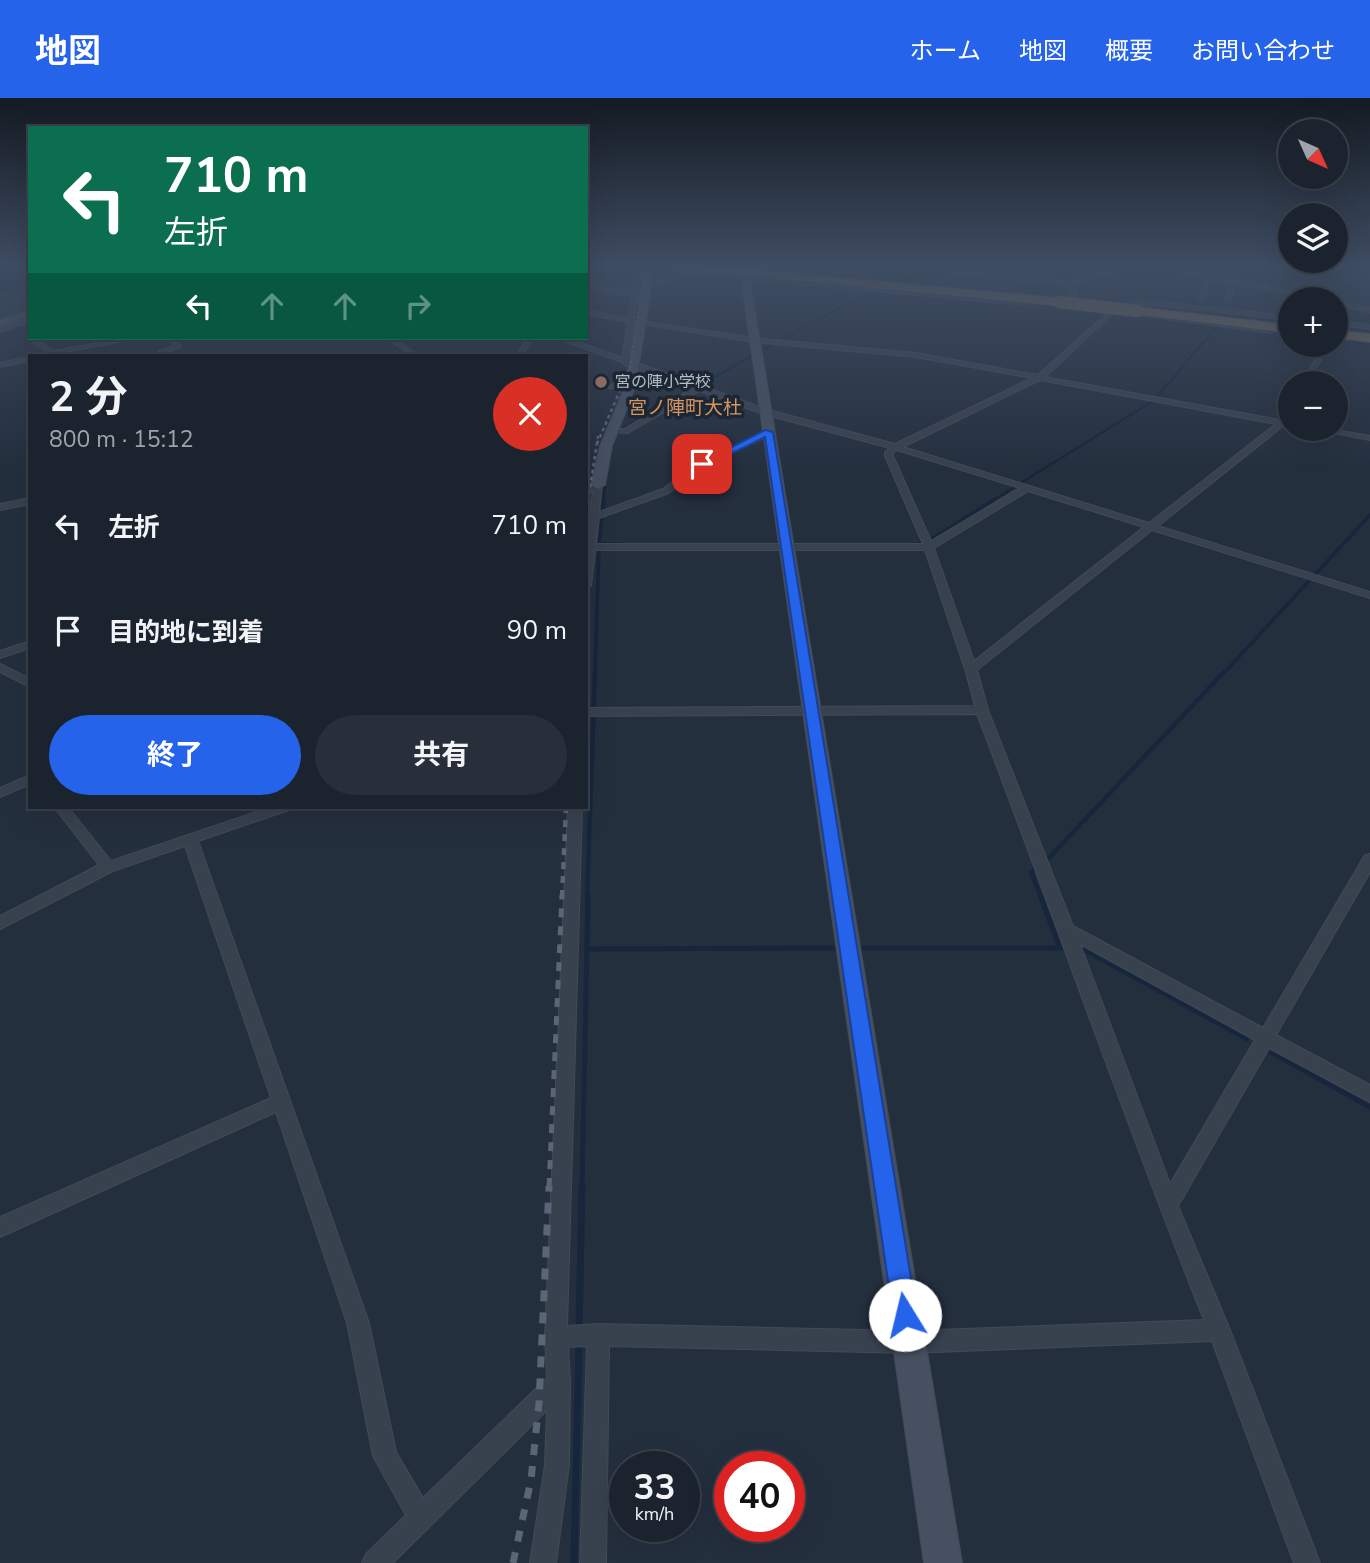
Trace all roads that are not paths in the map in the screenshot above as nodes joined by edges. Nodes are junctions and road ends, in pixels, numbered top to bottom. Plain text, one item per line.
1 (630, 333) edge
2 (639, 333) edge
3 (711, 333) edge
4 (754, 333) edge
5 (1088, 333) edge
6 (1348, 335) edge
7 (1370, 338) edge
8 (35, 340) edge
9 (125, 340) edge
10 (174, 340) edge
11 (392, 340) edge
12 (566, 340) edge
13 (755, 340) junction
14 (51, 354) edge
15 (164, 354) edge
16 (414, 354) edge
17 (28, 359) edge
18 (0, 365) edge
19 (630, 365) junction
20 (1040, 377) junction
21 (612, 386) dead end
22 (630, 387) junction
23 (699, 388) junction
24 (767, 422) junction
25 (1278, 422) edge
26 (1278, 429) edge
27 (612, 430) junction
28 (1348, 434) edge
29 (1370, 438) edge
30 (896, 447) junction
31 (598, 485) junction
32 (588, 488) edge
33 (1025, 489) junction
34 (28, 501) edge
35 (0, 507) edge
36 (596, 516) junction
37 (1150, 528) junction
38 (590, 545) edge
39 (787, 547) junction
40 (929, 547) junction
41 (588, 566) edge
42 (1370, 594) edge
43 (28, 645) edge
44 (0, 655) edge
45 (0, 667) edge
46 (971, 669) junction
47 (28, 683) edge
48 (982, 710) junction
49 (588, 712) edge
50 (812, 712) junction
51 (28, 780) edge
52 (0, 793) edge
53 (63, 809) edge
54 (279, 809) edge
55 (575, 809) edge
56 (190, 839) junction
57 (1370, 859) edge
58 (108, 867) junction
59 (0, 923) edge
60 (1067, 930) junction
61 (1267, 1037) junction
62 (1370, 1094) edge
63 (282, 1101) junction
64 (1168, 1205) junction
65 (0, 1227) edge
66 (1219, 1330) junction
67 (598, 1335) junction
68 (556, 1337) junction
69 (909, 1342) junction
70 (559, 1382) junction
71 (421, 1518) junction
72 (375, 1563) edge
73 (543, 1563) edge
74 (593, 1563) edge
75 (943, 1563) edge
76 (1307, 1563) edge

1 - 19 street
2 - 19 street
3 - 13 street
4 - 13 street
5 - 20 street
6 - 7 highway
8 - 14 street
9 - 14 street
10 - 15 street
11 - 16 street
12 - 19 street
13 - 20 street
13 - 24 street
17 - 18 street
19 - 22 street
19 - 23 street
20 - 25 street
20 - 30 street
21 - 22 street
22 - 27 street
23 - 24 street
23 - 27 street
24 - 30 street
24 - 36 street
24 - 39 street
26 - 37 street
27 - 31 street
28 - 29 street
30 - 33 street
30 - 40 street
31 - 32 street
31 - 36 street
33 - 37 street
33 - 40 street
34 - 35 street
36 - 38 street
37 - 42 street
37 - 46 street
38 - 39 street
38 - 41 street
39 - 40 street
39 - 50 street
40 - 46 street
43 - 44 street
45 - 47 street
46 - 48 street
48 - 50 street
48 - 60 street
49 - 50 street
50 - 69 street
51 - 52 street
53 - 58 street
54 - 56 street
55 - 68 street
56 - 58 street
56 - 63 street
57 - 61 street
58 - 59 street
60 - 61 street
60 - 64 street
61 - 62 street
61 - 64 street
63 - 65 street
63 - 71 street
64 - 66 street
66 - 69 street
66 - 76 street
67 - 68 street
67 - 69 street
67 - 74 street
68 - 70 street
69 - 75 street
70 - 71 street
70 - 73 street
71 - 72 street

